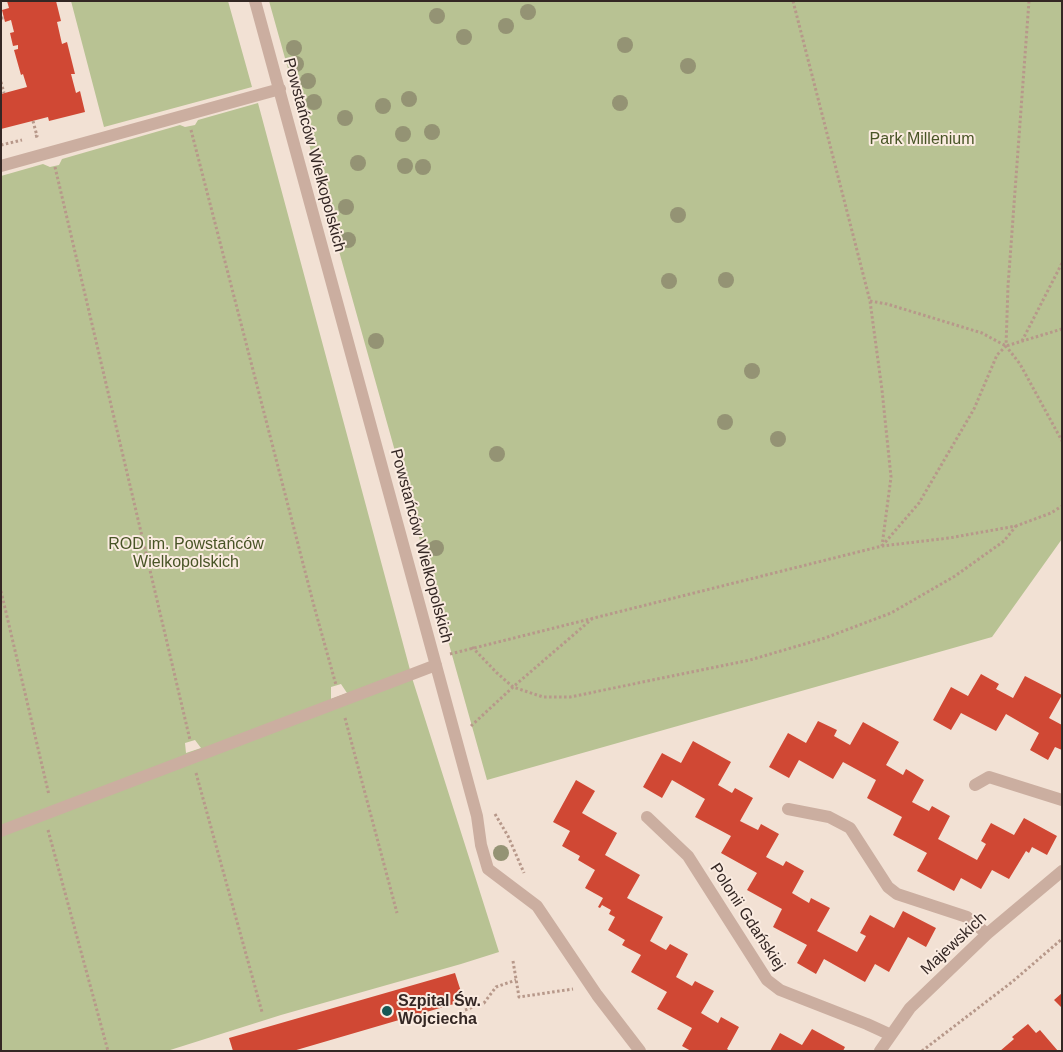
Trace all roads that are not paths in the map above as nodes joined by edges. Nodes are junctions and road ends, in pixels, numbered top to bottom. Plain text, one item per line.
1 (255, 1) edge
2 (280, 89) junction
3 (1, 166) edge
4 (436, 662) junction
5 (975, 785) dead end
6 (1062, 800) edge
7 (788, 809) dead end
8 (647, 817) dead end
9 (1, 831) edge
10 (1062, 871) edge
11 (987, 934) junction
12 (891, 1035) junction
13 (640, 1051) edge
14 (880, 1051) edge

1 - 2 street, Powstańców Wielkopolskich
2 - 3 street
2 - 4 street, Powstańców Wielkopolskich
4 - 9 street
4 - 13 street, Powstańców Wielkopolskich
5 - 6 street
7 - 11 street
8 - 12 street, Polonii Gdańskiej
10 - 11 street, Majewskich
11 - 12 street, Majewskich
12 - 14 street, Majewskich

